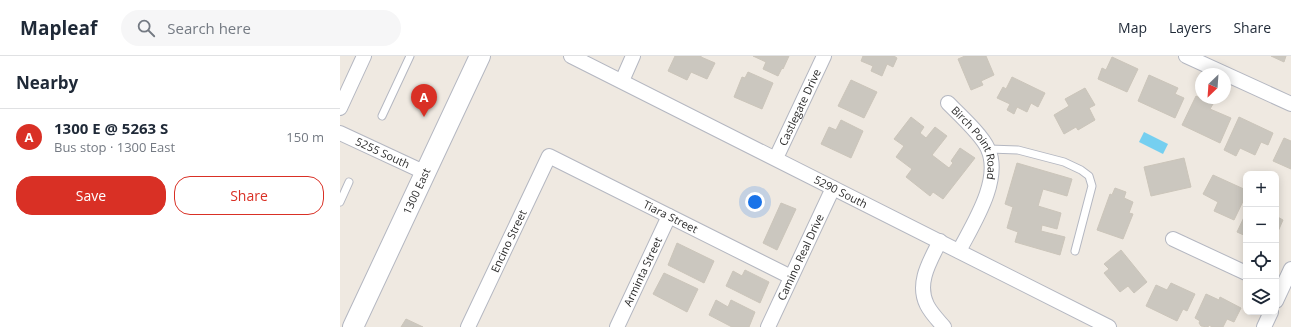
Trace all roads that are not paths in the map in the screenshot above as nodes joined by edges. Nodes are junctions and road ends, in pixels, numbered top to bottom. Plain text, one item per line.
1 (364, 56) edge
2 (410, 56) edge
3 (480, 56) edge
4 (572, 56) edge
5 (633, 56) edge
6 (824, 56) edge
7 (1186, 56) edge
8 (622, 81) junction
9 (948, 103) dead end
10 (1291, 104) edge
11 (340, 108) edge
12 (382, 116) dead end
13 (340, 133) edge
14 (989, 149) junction
15 (549, 156) joint
16 (776, 158) junction
17 (426, 173) junction
18 (349, 182) dead end
19 (833, 188) junction
20 (340, 202) edge
21 (669, 216) junction
22 (1173, 239) dead end
23 (940, 241) junction
24 (960, 251) junction
25 (1075, 251) dead end
26 (1291, 269) edge
27 (1243, 273) edge
28 (791, 277) junction
29 (1279, 291) edge
30 (1270, 315) edge
31 (353, 327) edge
32 (468, 327) edge
33 (617, 327) edge
34 (768, 327) edge
35 (944, 327) edge
36 (1109, 327) edge
37 (1264, 327) edge

1 - 11 street
2 - 12 lane
3 - 17 main road, 1300 East
4 - 8 street, 5290 South
5 - 8 street
6 - 16 street, Castlegate Drive
7 - 10 street
8 - 16 street, 5290 South
9 - 14 street, Birch Point Road
13 - 17 street, 5255 South
14 - 24 street, Birch Point Road
14 - 25 lane
15 - 21 street, Tiara Street
15 - 32 street, Encino Street
16 - 19 street, 5290 South
17 - 31 main road, 1300 East
18 - 20 lane
19 - 23 street, 5290 South
19 - 28 street, Camino Real Drive
21 - 28 street, Tiara Street
21 - 33 street, Arminta Street
22 - 27 street
23 - 24 street, 5290 South
23 - 35 street
24 - 36 street, 5290 South
26 - 29 street
28 - 34 street, Camino Real Drive
30 - 37 street

